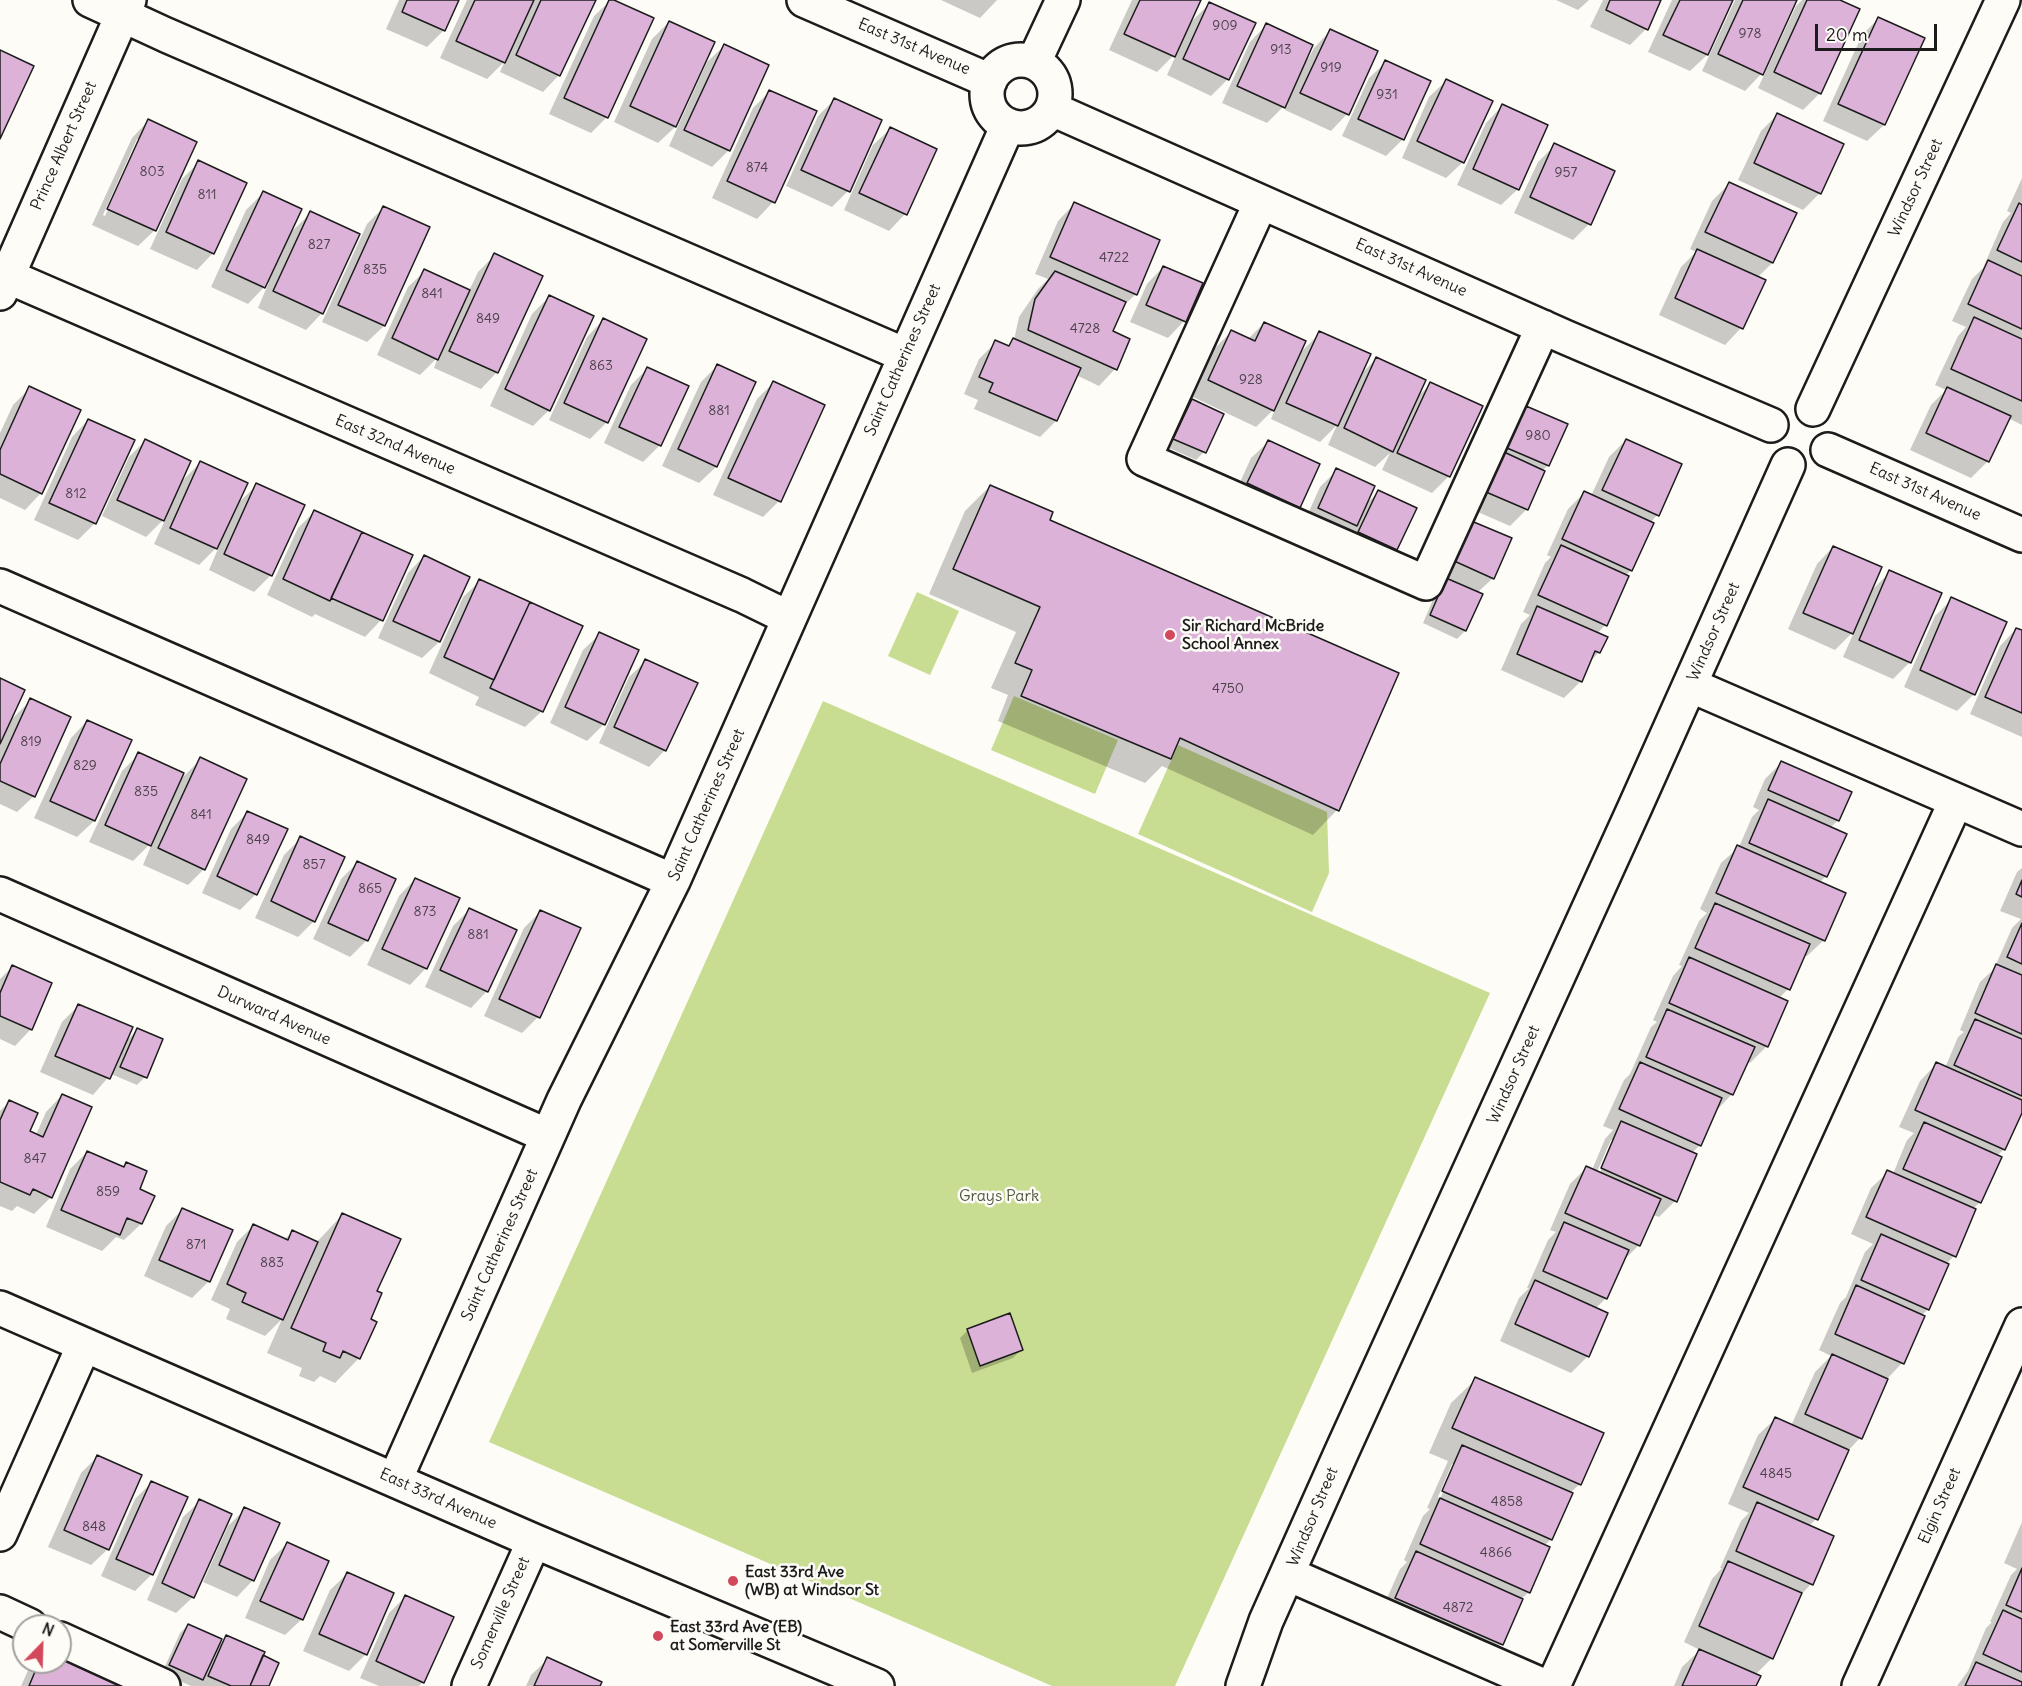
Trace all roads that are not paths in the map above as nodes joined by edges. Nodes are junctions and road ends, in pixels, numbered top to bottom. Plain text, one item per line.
1 (90, 0) edge
2 (804, 0) edge
3 (1063, 0) edge
4 (2003, 0) edge
5 (126, 7) edge
6 (1034, 63) junction
7 (990, 81) junction
8 (1052, 109) junction
9 (1008, 125) junction
10 (1261, 202) junction
11 (2, 281) edge
12 (1543, 327) junction
13 (905, 355) junction
14 (1813, 409) junction
15 (1771, 425) junction
16 (1828, 450) junction
17 (1788, 465) junction
18 (2022, 535) edge
19 (0, 586) edge
20 (789, 618) junction
21 (1690, 685) junction
22 (1956, 801) junction
23 (2022, 829) edge
24 (673, 881) junction
25 (0, 894) edge
26 (548, 1136) junction
27 (0, 1308) edge
28 (2022, 1326) edge
29 (84, 1345) junction
30 (395, 1480) junction
31 (0, 1534) edge
32 (534, 1541) junction
33 (1288, 1574) junction
34 (72, 1645) edge
35 (163, 1686) edge
36 (469, 1686) edge
37 (877, 1686) edge
38 (1243, 1686) edge
39 (1544, 1686) edge
40 (1553, 1686) edge
41 (1858, 1686) edge

1 - 5 street
2 - 7 street, East 31st Avenue
3 - 6 street
4 - 14 street, Windsor Street
5 - 11 street, Prince Albert Street
5 - 13 street
6 - 7 street
6 - 8 street
7 - 9 street
8 - 9 street
8 - 10 street, East 31st Avenue
9 - 13 street, Saint Catherines Street
10 - 12 street, East 31st Avenue
10 - 12 street
11 - 20 street, East 32nd Avenue
12 - 15 street, East 31st Avenue
13 - 20 street, Saint Catherines Street
14 - 15 street
14 - 16 street
15 - 17 street
16 - 17 street
16 - 18 street, East 31st Avenue
17 - 21 street, Windsor Street
19 - 24 street
20 - 24 street, Saint Catherines Street
21 - 22 street
21 - 33 street, Windsor Street
22 - 23 street
22 - 40 street
24 - 26 street, Saint Catherines Street
25 - 26 street, Durward Avenue
26 - 30 street, Saint Catherines Street
27 - 29 street, East 33rd Avenue
28 - 41 street, Elgin Street
29 - 30 street, East 33rd Avenue
29 - 31 street
30 - 32 street, East 33rd Avenue
32 - 36 street, Somerville Street
32 - 37 street, East 33rd Avenue
33 - 38 street, Windsor Street
33 - 39 street
34 - 35 street

